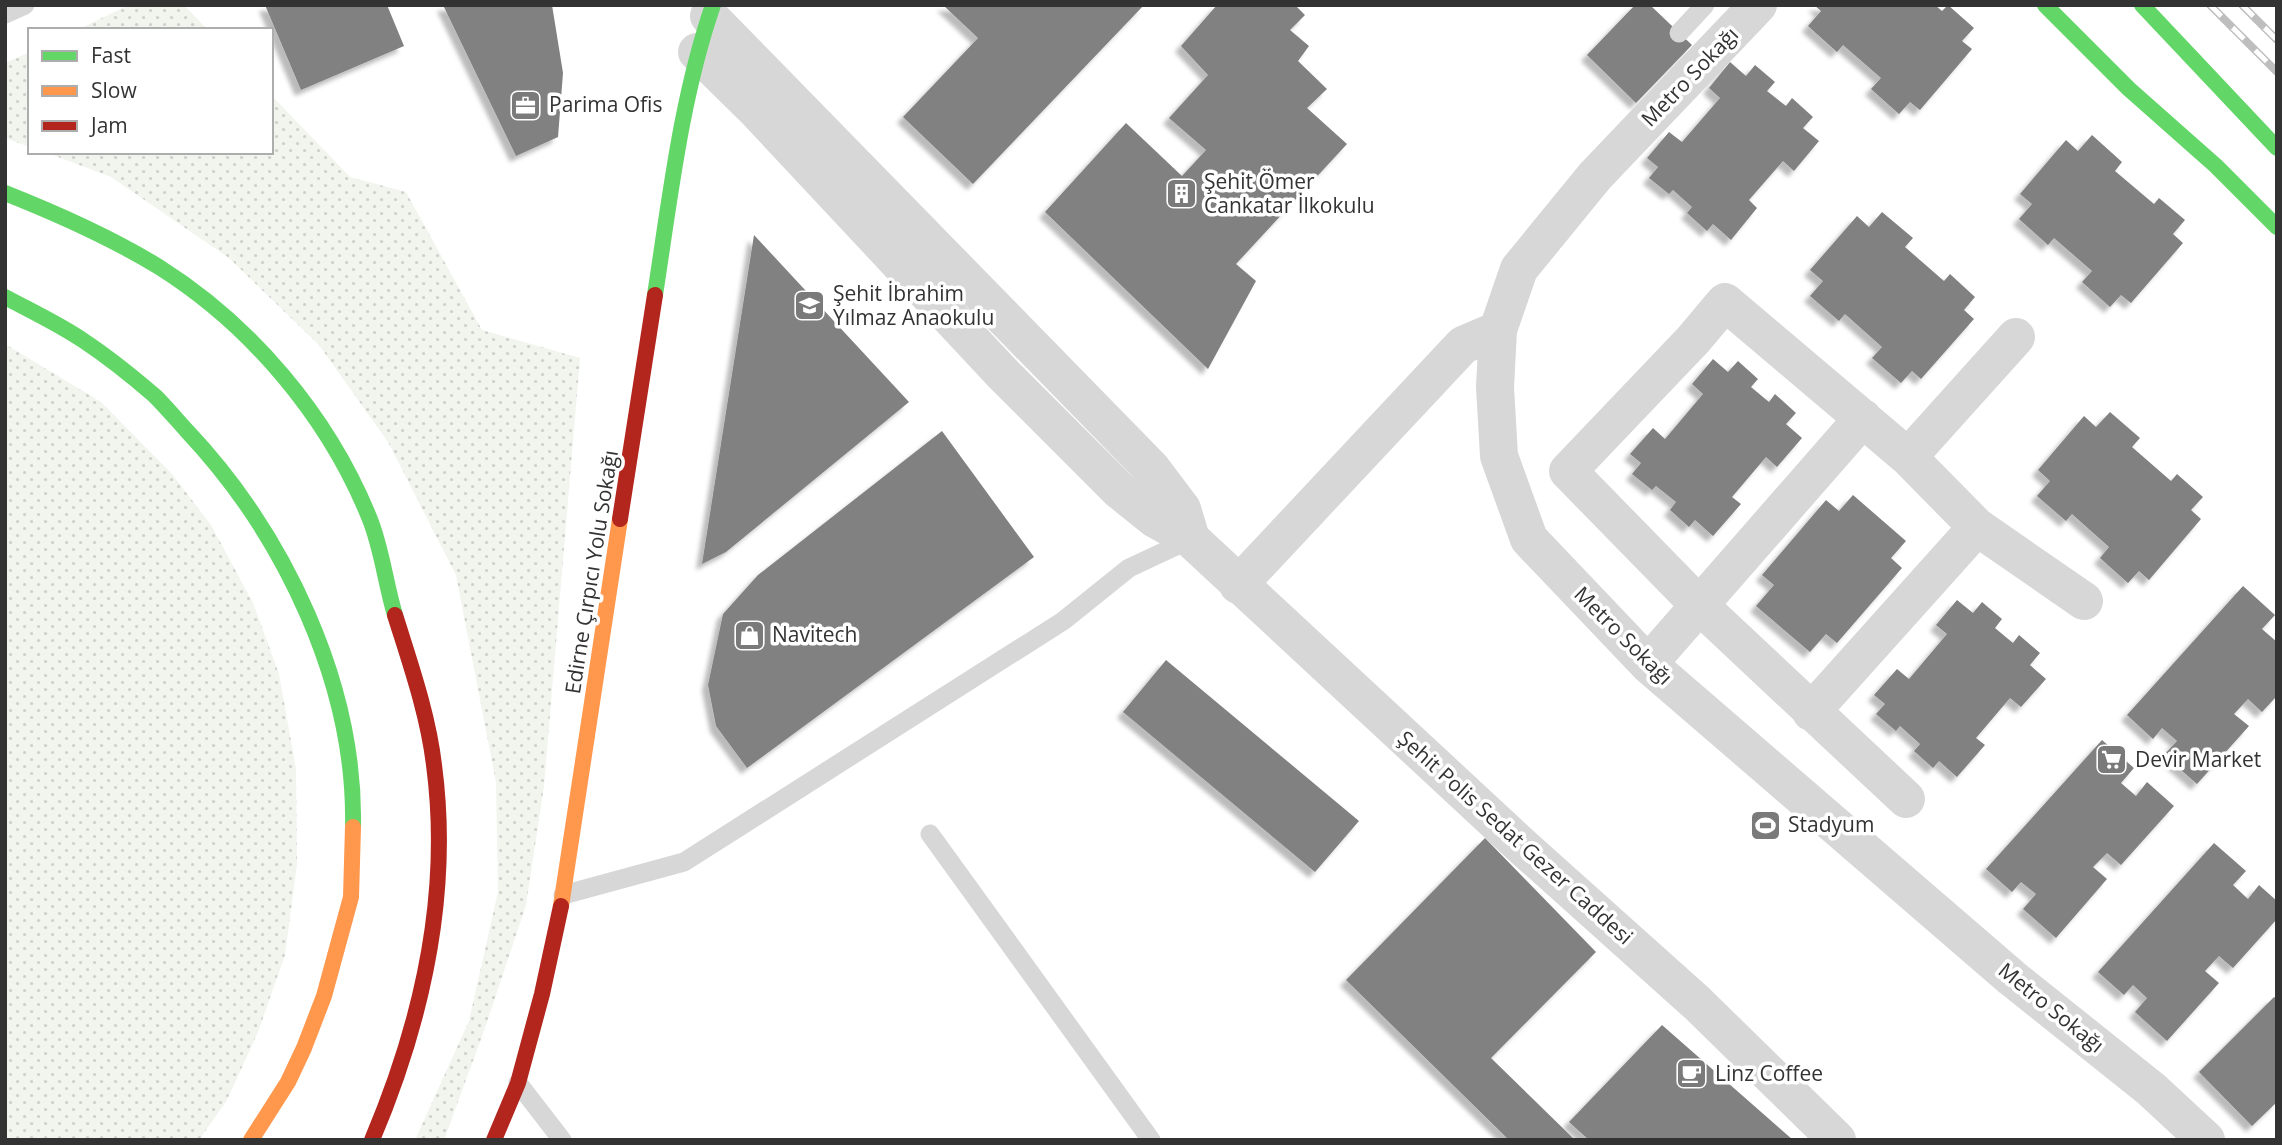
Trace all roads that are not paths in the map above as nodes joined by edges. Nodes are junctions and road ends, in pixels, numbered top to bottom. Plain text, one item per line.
1 (25, 5) edge
2 (1705, 5) edge
3 (1758, 5) edge
4 (2045, 5) edge
5 (2142, 5) edge
6 (711, 10) edge
7 (5, 14) edge
8 (1679, 33) dead end
9 (696, 52) junction
10 (2277, 148) edge
11 (5, 193) edge
12 (2277, 227) edge
13 (5, 297) edge
14 (1497, 330) junction
15 (2016, 337) dead end
16 (1863, 418) junction
17 (1908, 457) junction
18 (1977, 527) junction
19 (1191, 539) junction
20 (1238, 585) junction
21 (2084, 601) dead end
22 (1698, 604) junction
23 (1648, 664) junction
24 (1811, 712) junction
25 (1906, 799) dead end
26 (930, 834) dead end
27 (564, 895) junction
28 (518, 1083) junction
29 (251, 1140) edge
30 (372, 1140) edge
31 (494, 1140) edge
32 (562, 1140) edge
33 (1151, 1140) edge
34 (1837, 1140) edge
35 (2206, 1140) edge

1 - 7 lane
2 - 8 lane
3 - 14 street, Metro Sokağı
4 - 12 main road
5 - 10 main road
6 - 9 main road, Edirne Çırpıcı Yolu Sokağı
6 - 19 street
9 - 19 street
9 - 27 main road, Edirne Çırpıcı Yolu Sokağı
11 - 30 main road
13 - 29 main road
14 - 20 street
14 - 23 street, Metro Sokağı
15 - 17 street
16 - 17 street
16 - 22 street
16 - 22 street
17 - 18 street
18 - 21 street
18 - 24 street
19 - 20 street, Şehit Polis Sedat Gezer Caddesi
19 - 27 lane
20 - 34 street, Şehit Polis Sedat Gezer Caddesi
22 - 23 street
22 - 24 street
23 - 35 street, Metro Sokağı
24 - 25 street
26 - 33 lane
27 - 28 main road, Edirne Çırpıcı Yolu Sokağı
28 - 31 main road, Edirne Çırpıcı Yolu Sokağı
28 - 32 lane

